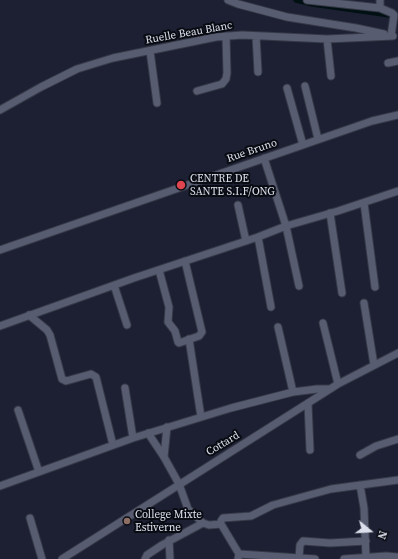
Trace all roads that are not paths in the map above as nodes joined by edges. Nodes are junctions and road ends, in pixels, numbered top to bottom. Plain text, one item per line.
1 (228, 0) edge
2 (307, 0) edge
3 (380, 0) edge
4 (323, 1) edge
5 (350, 3) edge
6 (380, 8) junction
7 (226, 36) junction
8 (256, 36) junction
9 (394, 36) edge
10 (327, 40) junction
11 (150, 50) junction
12 (398, 62) edge
13 (388, 63) dead end
14 (258, 72) dead end
15 (331, 76) dead end
16 (305, 86) dead end
17 (287, 88) dead end
18 (197, 91) dead end
19 (158, 103) dead end
20 (0, 110) edge
21 (398, 115) edge
22 (318, 139) junction
23 (303, 145) junction
24 (264, 158) junction
25 (398, 191) edge
26 (364, 203) junction
27 (238, 205) dead end
28 (330, 213) junction
29 (286, 226) junction
30 (258, 237) junction
31 (246, 241) junction
32 (0, 250) edge
33 (185, 261) junction
34 (158, 270) junction
35 (114, 285) junction
36 (299, 286) dead end
37 (375, 286) dead end
38 (342, 293) dead end
39 (364, 303) dead end
40 (271, 307) dead end
41 (30, 315) junction
42 (323, 323) dead end
43 (127, 325) dead end
44 (0, 326) edge
45 (278, 327) dead end
46 (188, 339) junction
47 (398, 352) edge
48 (374, 365) junction
49 (338, 384) junction
50 (125, 388) dead end
51 (330, 389) junction
52 (293, 392) junction
53 (308, 404) junction
54 (18, 410) dead end
55 (201, 417) junction
56 (168, 427) junction
57 (148, 433) junction
58 (133, 438) junction
59 (398, 439) edge
60 (113, 445) junction
61 (310, 450) dead end
62 (360, 455) dead end
63 (164, 457) junction
64 (39, 472) junction
65 (398, 480) edge
66 (1, 484) edge
67 (179, 484) junction
68 (360, 485) junction
69 (30, 518) dead end
70 (203, 523) junction
71 (221, 524) junction
72 (169, 540) junction
73 (366, 541) junction
74 (238, 556) edge
75 (398, 557) edge
76 (299, 558) junction
77 (366, 558) junction
78 (380, 558) edge
79 (42, 559) edge
80 (62, 559) edge
81 (145, 559) edge
82 (170, 559) edge
83 (314, 559) edge
84 (344, 559) edge

1 - 9 street
2 - 4 street
3 - 6 street
4 - 5 street
5 - 6 street
6 - 9 street
7 - 8 street, Ruelle Beau Blanc
7 - 11 street, Ruelle Beau Blanc
7 - 18 street
8 - 10 street, Ruelle Beau Blanc
8 - 14 street
9 - 10 street, Ruelle Beau Blanc
10 - 15 street
11 - 19 street
11 - 20 street, Ruelle Beau Blanc
12 - 13 street
16 - 22 street
17 - 23 street
21 - 22 street, Rue Bruno
22 - 23 street, Rue Bruno
23 - 24 street, Rue Bruno
24 - 29 street
24 - 32 street, Rue Bruno
25 - 26 street
26 - 28 street
26 - 37 street
27 - 31 street
28 - 29 street
28 - 38 street
29 - 30 street
29 - 36 street
30 - 31 street
30 - 40 street
31 - 33 street
33 - 34 street
33 - 46 street
34 - 35 street
34 - 46 street
35 - 41 street
35 - 43 street
39 - 48 street
41 - 44 street
41 - 60 street
42 - 49 street
45 - 52 street
46 - 55 street
47 - 48 street, Cottard
48 - 49 street, Cottard
49 - 51 street, Cottard
50 - 58 street
51 - 52 street
51 - 53 street, Cottard
52 - 55 street
53 - 61 street
53 - 67 street, Cottard
54 - 64 street
55 - 56 street
56 - 57 street
56 - 63 street
57 - 58 street
57 - 63 street
58 - 60 street
59 - 62 street
60 - 64 street
63 - 67 street
64 - 66 street
65 - 68 street
67 - 70 street
67 - 80 street, Cottard
68 - 71 street
68 - 73 street
69 - 79 street
70 - 71 street
70 - 72 street
71 - 74 street
72 - 81 street
72 - 82 street
73 - 76 street
73 - 77 street
74 - 76 street
75 - 78 street
76 - 83 street
77 - 78 street
77 - 84 street

